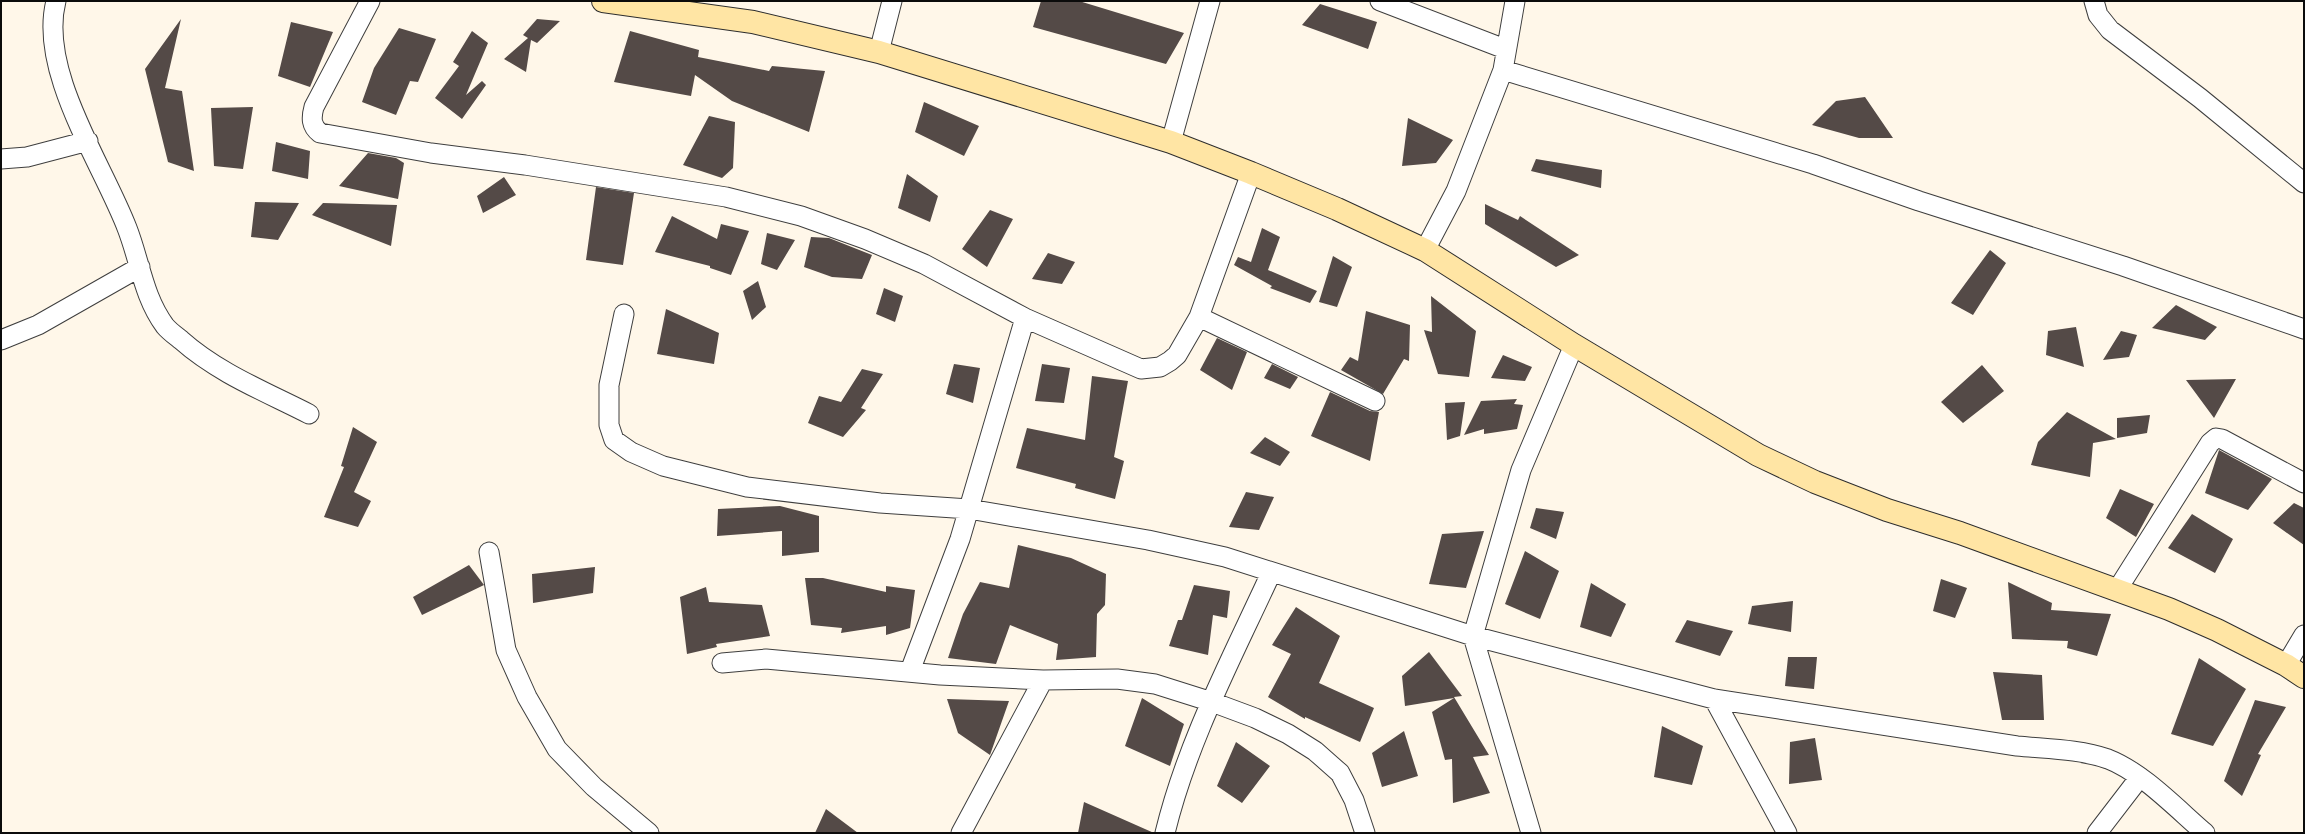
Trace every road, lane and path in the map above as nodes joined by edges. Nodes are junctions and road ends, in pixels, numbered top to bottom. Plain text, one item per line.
1 (56, 1) edge
2 (370, 1) edge
3 (603, 1) edge
4 (892, 1) edge
5 (1210, 1) edge
6 (1380, 1) edge
7 (1515, 1) edge
8 (2094, 1) edge
9 (1505, 48) junction
10 (879, 52) junction
11 (1503, 70) junction
12 (88, 141) junction
13 (1171, 142) junction
14 (1, 159) edge
15 (1251, 173) junction
16 (2304, 183) edge
17 (1425, 250) junction
18 (140, 267) junction
19 (624, 314) dead end
20 (1199, 317) junction
21 (1025, 318) junction
22 (2304, 329) edge
23 (1, 340) edge
24 (1574, 344) junction
25 (1375, 401) dead end
26 (309, 414) dead end
27 (2304, 483) edge
28 (969, 509) junction
29 (489, 552) dead end
30 (1270, 573) junction
31 (2117, 590) junction
32 (2304, 635) edge
33 (1473, 636) junction
34 (722, 663) dead end
35 (2286, 665) junction
36 (910, 671) junction
37 (2304, 677) edge
38 (1043, 680) junction
39 (1714, 699) junction
40 (1212, 702) junction
41 (2140, 778) junction
42 (649, 833) edge
43 (961, 833) edge
44 (1165, 833) edge
45 (1365, 833) edge
46 (1530, 833) edge
47 (1787, 833) edge
48 (2097, 833) edge
49 (2205, 833) edge

1 - 12 street
2 - 21 street
3 - 10 main road
4 - 10 street
5 - 13 street
6 - 9 street
7 - 9 street
8 - 16 street
9 - 11 street
10 - 13 main road
11 - 17 street
11 - 22 street
12 - 14 street
12 - 18 street
13 - 15 main road
15 - 17 main road
15 - 20 street
17 - 24 main road
18 - 23 street
18 - 26 street
19 - 28 street
20 - 21 street
20 - 25 street
21 - 28 street
24 - 31 main road
24 - 33 street
27 - 31 street
28 - 30 street
28 - 36 street
29 - 42 street
30 - 33 street
30 - 40 street
31 - 35 main road
32 - 35 street
33 - 39 street
33 - 46 street
34 - 36 street
35 - 37 main road
36 - 38 street
38 - 40 street
38 - 43 street
39 - 41 street
39 - 47 street
40 - 44 street
40 - 45 street
41 - 48 street
41 - 49 street

